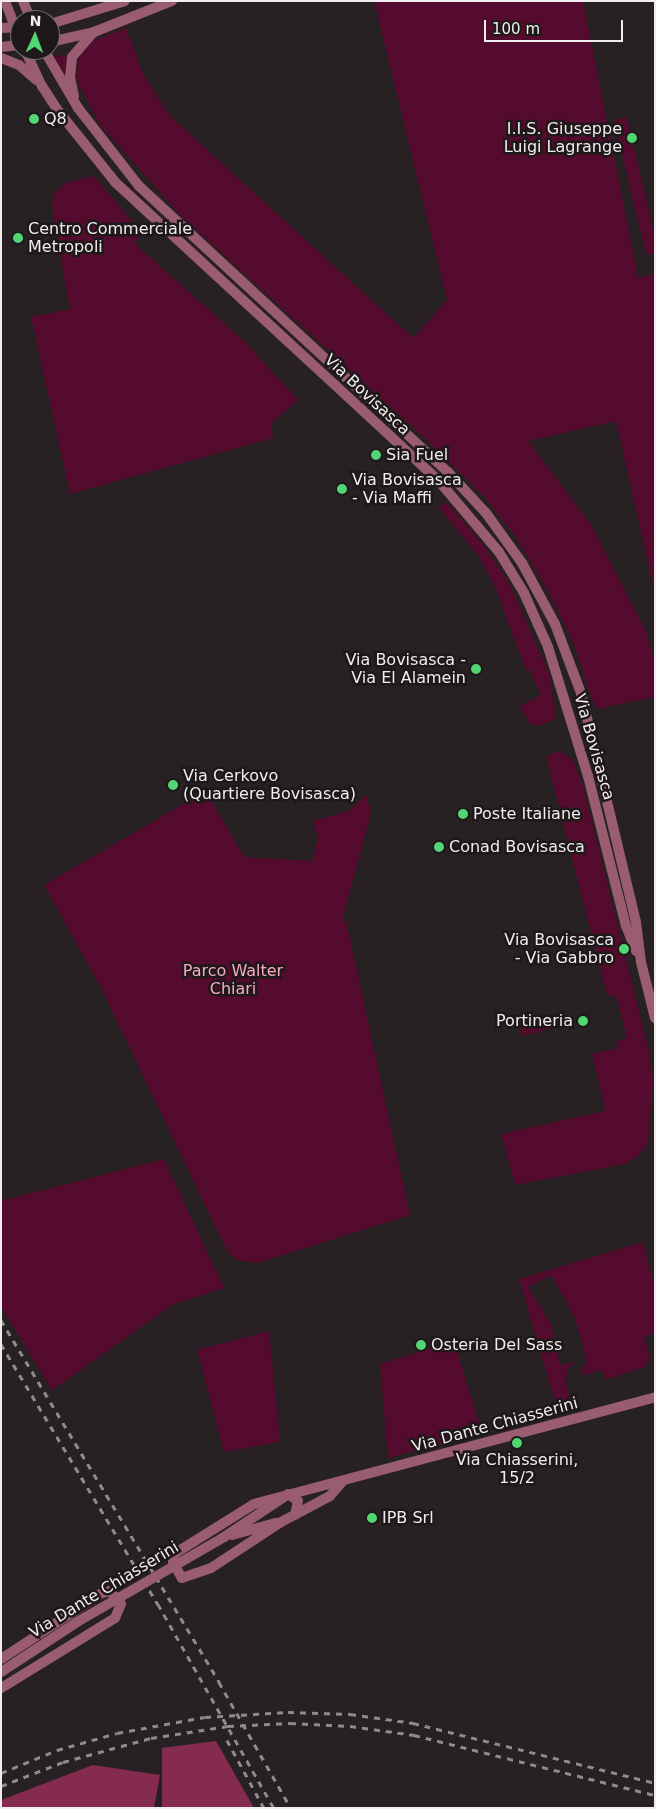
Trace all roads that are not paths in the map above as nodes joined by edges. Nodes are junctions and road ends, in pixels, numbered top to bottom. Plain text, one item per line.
1 (4, 1) edge
2 (125, 1) edge
3 (172, 1) edge
4 (10, 13) edge
5 (60, 21) edge
6 (94, 32) junction
7 (60, 40) edge
8 (1, 58) edge
9 (30, 60) edge
10 (50, 60) edge
11 (42, 86) junction
12 (78, 108) junction
13 (641, 962) junction
14 (655, 1018) edge
15 (655, 1397) edge
16 (343, 1482) junction
17 (288, 1494) junction
18 (295, 1515) junction
19 (281, 1522) junction
20 (224, 1537) junction
21 (1, 1659) edge
22 (1, 1672) edge
23 (1, 1688) edge

1 - 4 street
2 - 5 street
3 - 6 street
6 - 7 street
6 - 12 street
8 - 11 street
9 - 11 street, Via Bovisasca
10 - 12 street, Via Bovisasca
11 - 13 street, Via Bovisasca
12 - 13 street, Via Bovisasca
13 - 14 street, Via Bovisasca
15 - 16 street, Via Dante Chiasserini
16 - 17 street, Via Dante Chiasserini
16 - 18 street, Via Dante Chiasserini
17 - 18 street
17 - 19 street
17 - 20 street, Via Dante Chiasserini
18 - 19 street, Via Dante Chiasserini
19 - 20 street, Via Dante Chiasserini
20 - 22 street, Via Dante Chiasserini, bridge
21 - 23 street

